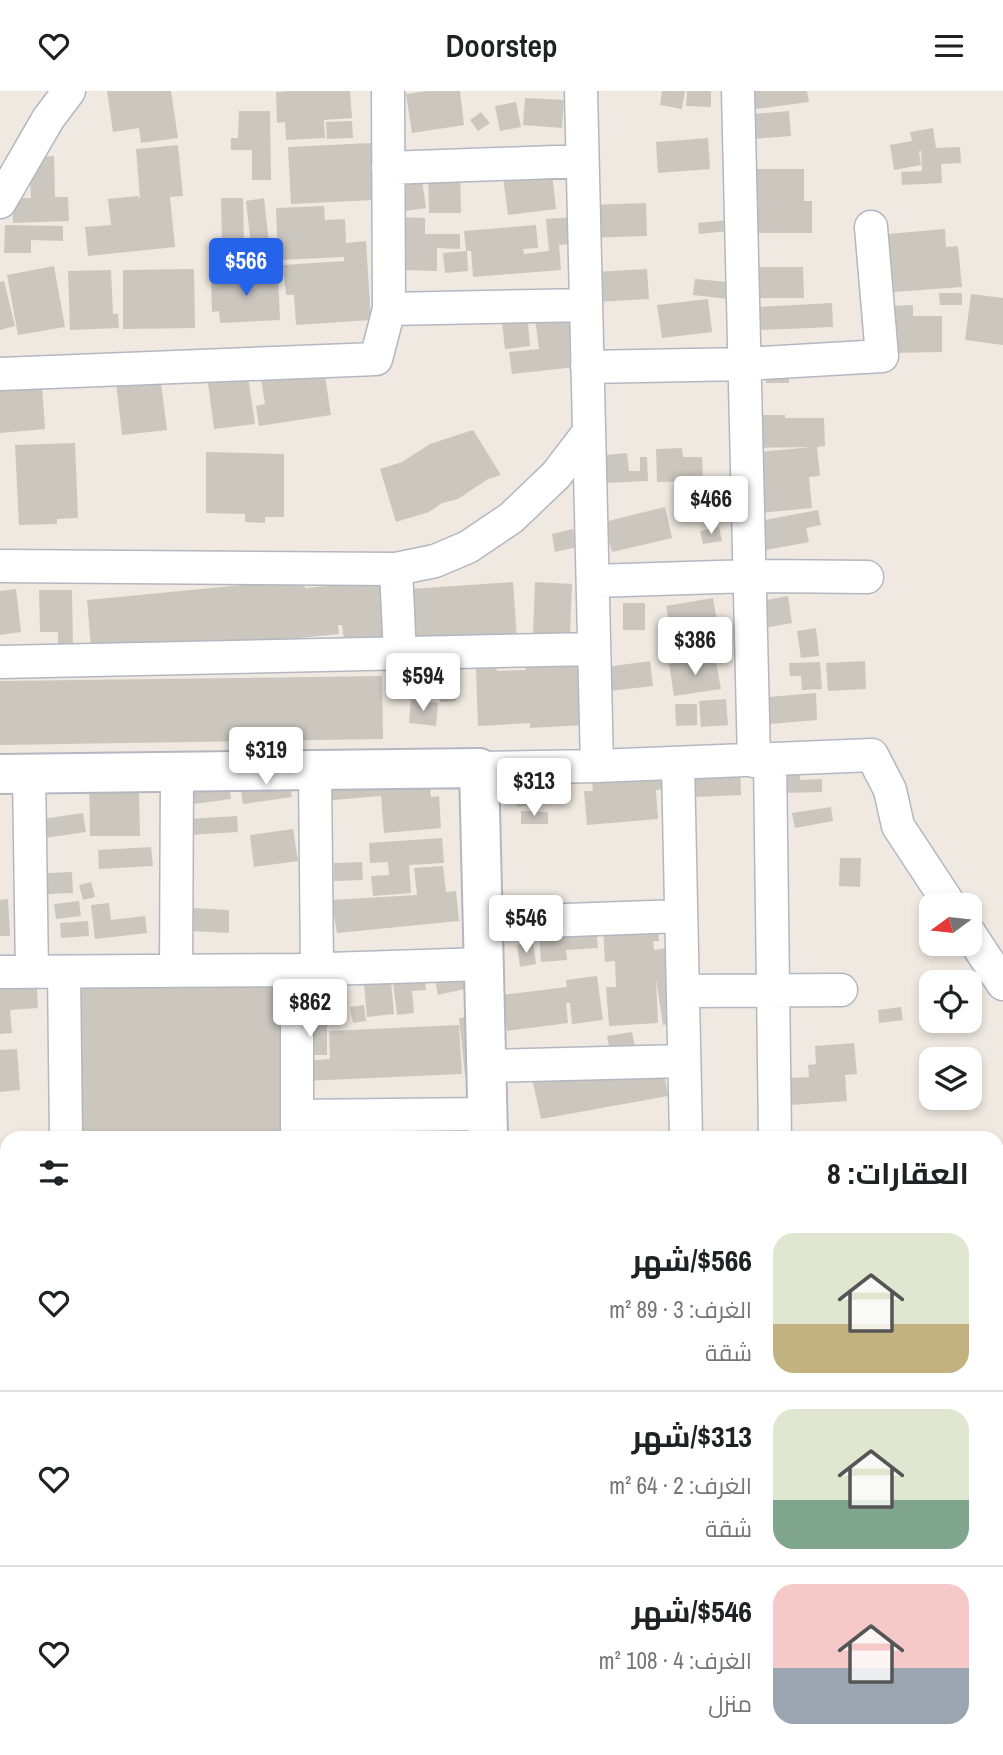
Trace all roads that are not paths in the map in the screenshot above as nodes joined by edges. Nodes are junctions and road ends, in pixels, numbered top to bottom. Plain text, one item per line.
1 (69, 91) edge
2 (387, 91) edge
3 (581, 91) edge
4 (738, 91) edge
5 (582, 162) junction
6 (388, 168) junction
7 (0, 202) edge
8 (871, 227) dead end
9 (586, 305) junction
10 (389, 309) junction
11 (745, 364) junction
12 (587, 367) junction
13 (0, 374) edge
14 (589, 432) junction
15 (0, 566) edge
16 (396, 569) junction
17 (750, 576) junction
18 (867, 577) dead end
19 (593, 581) junction
20 (593, 649) junction
21 (400, 655) junction
22 (0, 663) edge
23 (762, 761) junction
24 (678, 764) junction
25 (597, 767) junction
26 (479, 768) junction
27 (315, 770) junction
28 (177, 772) junction
29 (15, 774) edge
30 (942, 893) edge
31 (681, 916) junction
32 (483, 923) junction
33 (982, 952) edge
34 (484, 964) junction
35 (307, 970) junction
36 (176, 971) junction
37 (0, 972) edge
38 (32, 972) junction
39 (64, 972) junction
40 (1003, 984) edge
41 (683, 991) junction
42 (773, 991) junction
43 (841, 991) dead end
44 (684, 1061) junction
45 (486, 1066) junction
46 (487, 1126) edge
47 (297, 1127) edge
48 (66, 1131) edge
49 (686, 1131) edge
50 (775, 1131) edge

1 - 7 street
2 - 6 street
3 - 5 street
4 - 11 street
5 - 6 street
5 - 9 street
6 - 10 street
8 - 11 street
9 - 10 street
9 - 12 street
10 - 13 street
11 - 12 street
11 - 17 street
12 - 14 street
14 - 16 street
14 - 19 street
15 - 16 street
16 - 21 street
17 - 18 street
17 - 19 street
17 - 23 street
19 - 20 street
20 - 21 street
20 - 25 street
21 - 22 street
23 - 24 street
23 - 30 street
23 - 42 street
24 - 25 street
24 - 31 street
25 - 26 street
26 - 27 street
26 - 32 street
27 - 28 street
27 - 35 street
28 - 29 street
28 - 36 street
29 - 38 street
31 - 32 street
31 - 41 street
32 - 34 street
33 - 40 street
34 - 35 street
34 - 45 street
35 - 36 street
35 - 47 street
36 - 39 street
37 - 38 street
38 - 39 street
39 - 48 street
41 - 42 street
41 - 44 street
42 - 43 street
42 - 50 street
44 - 45 street
44 - 49 street
45 - 46 street
46 - 47 street

